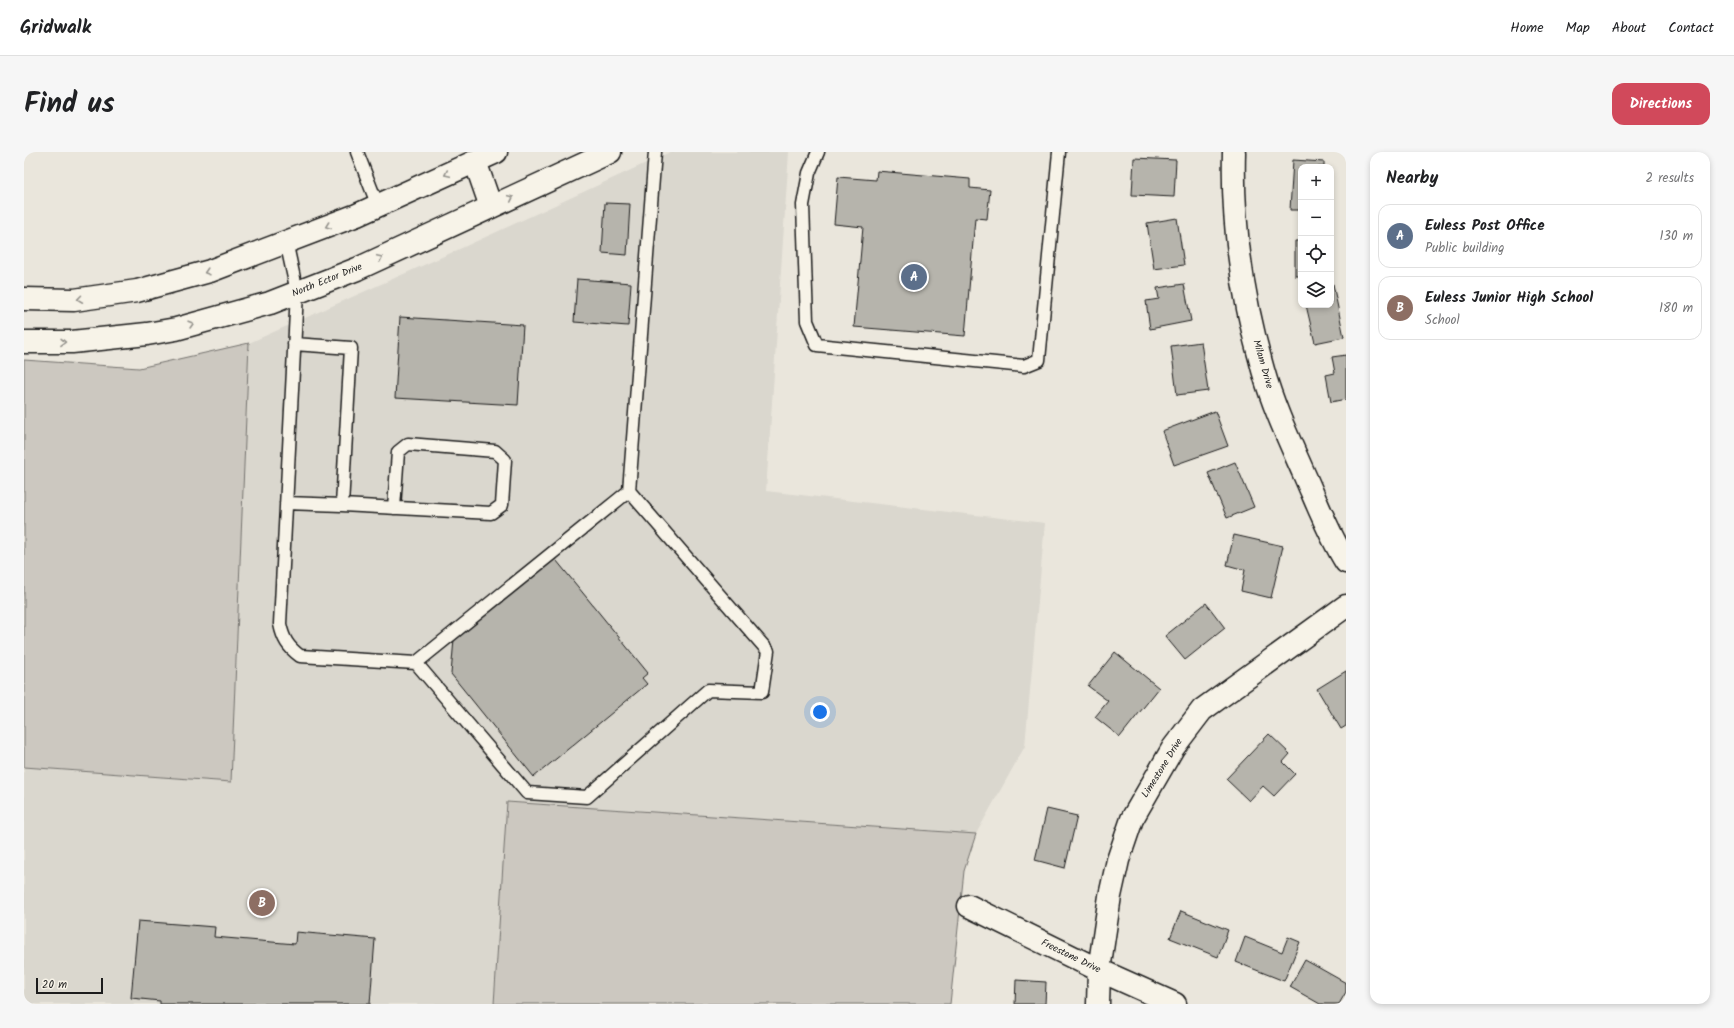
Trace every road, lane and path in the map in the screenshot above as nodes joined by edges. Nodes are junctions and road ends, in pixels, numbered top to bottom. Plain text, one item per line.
1 (356, 152) edge
2 (496, 152) edge
3 (610, 152) edge
4 (655, 152) edge
5 (818, 152) edge
6 (1059, 152) edge
7 (1234, 152) edge
8 (474, 157) edge
9 (378, 206) junction
10 (491, 207) junction
11 (286, 241) junction
12 (297, 292) junction
13 (24, 299) edge
14 (24, 342) edge
15 (294, 344) junction
16 (629, 491) junction
17 (286, 503) junction
18 (342, 505) junction
19 (394, 508) junction
20 (1346, 562) edge
21 (1346, 606) edge
22 (416, 663) junction
23 (969, 906) dead end
24 (1099, 970) junction
25 (1098, 1004) edge
26 (1175, 1004) edge

1 - 9 lane
2 - 8 street
10 -> 3 street, North Ector Drive
4 - 16 lane
5 - 6 lane
7 - 20 street, Milam Drive
8 -> 9 street
8 - 10 street
9 -> 11 street
12 -> 10 street, North Ector Drive
11 - 12 lane
11 -> 13 street
14 -> 12 street, North Ector Drive
12 - 15 lane
15 - 17 lane
15 - 18 lane
16 - 22 lane
16 - 22 lane
17 - 18 lane
17 - 22 lane
18 - 19 lane
19 - 19 lane
21 - 24 street, Limestone Drive
23 - 24 street, Freestone Drive
24 - 25 street, Limestone Drive
24 - 26 street, Freestone Drive

